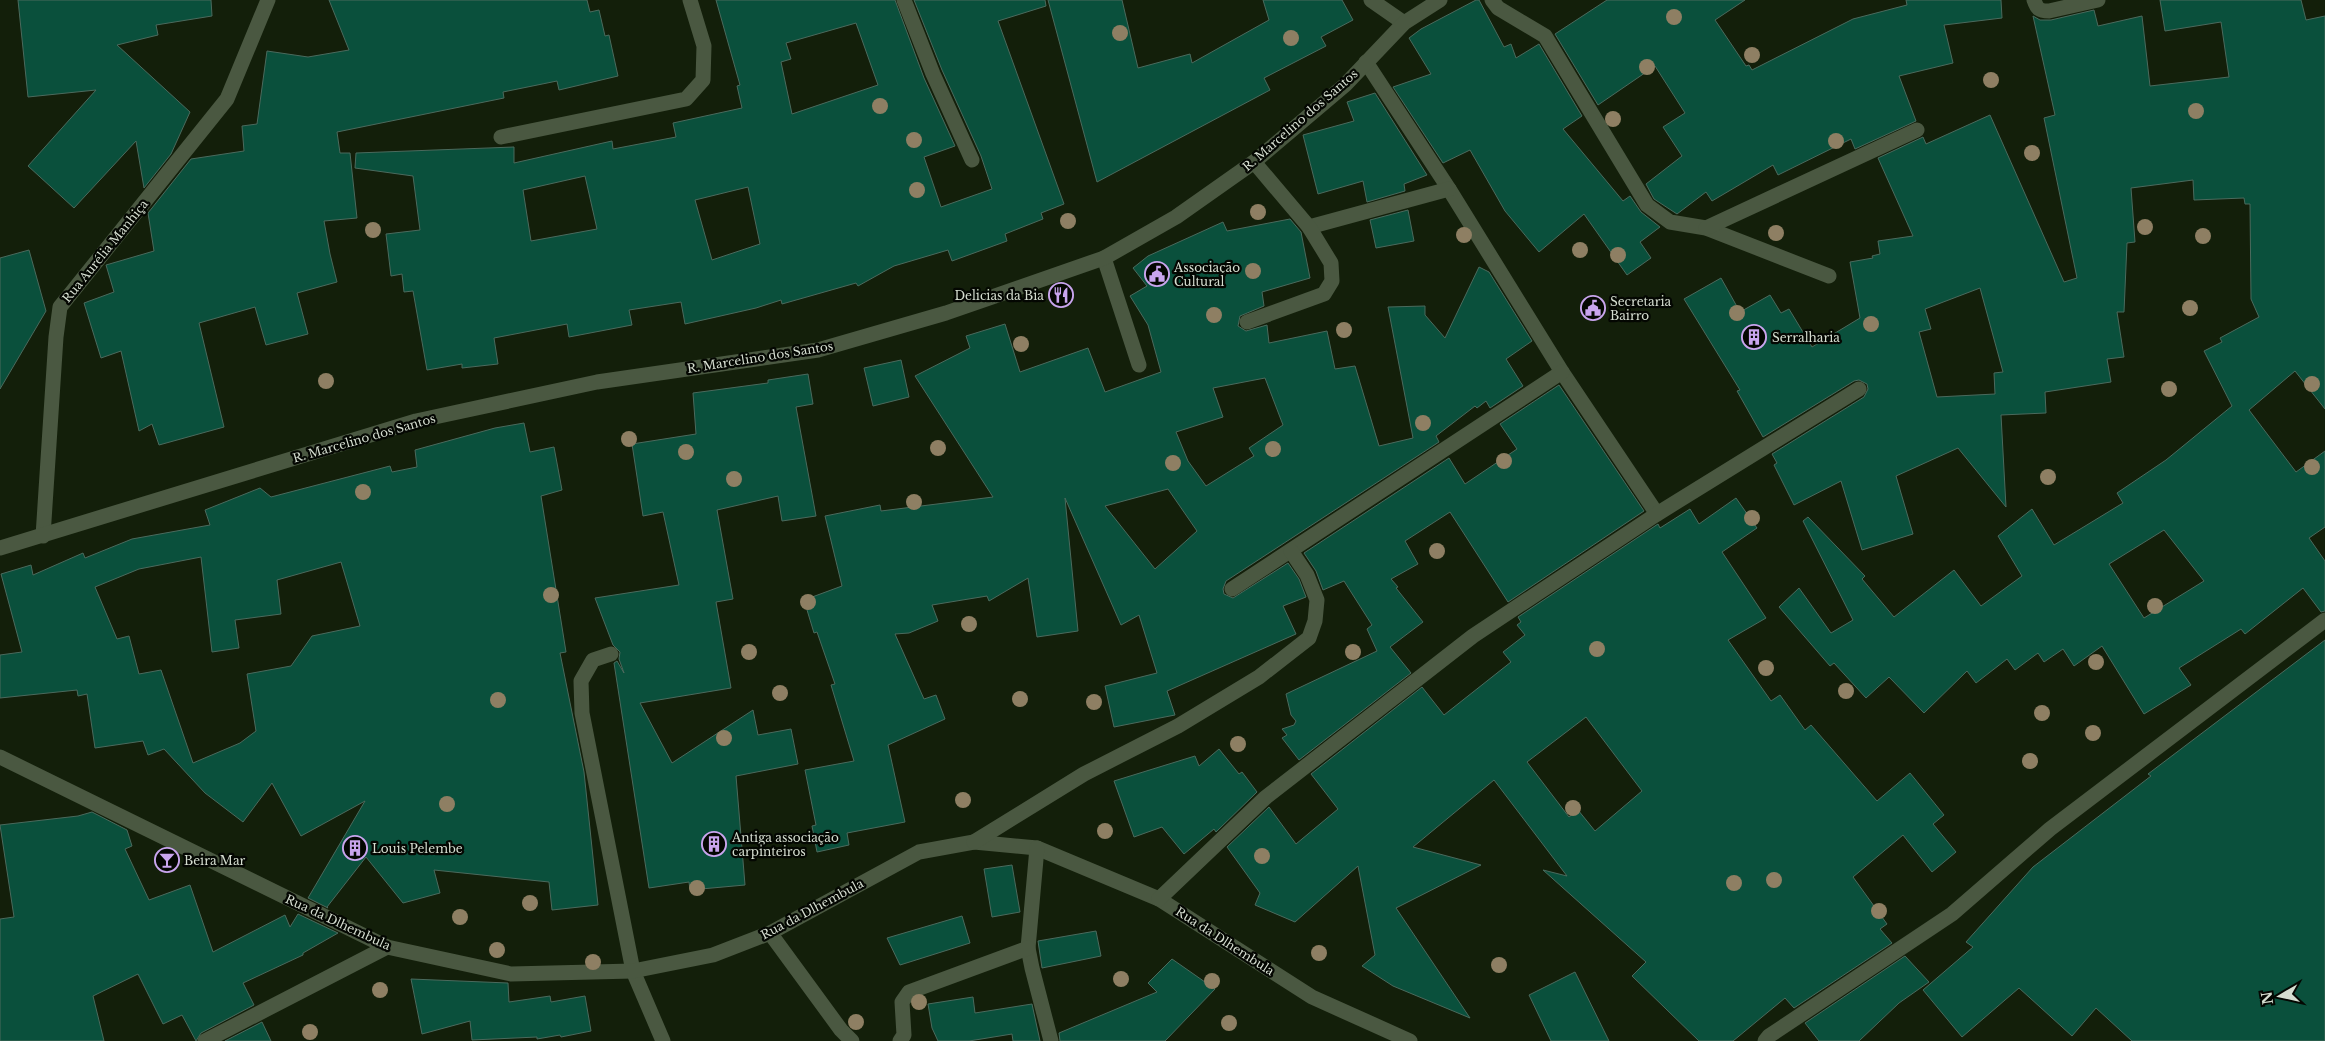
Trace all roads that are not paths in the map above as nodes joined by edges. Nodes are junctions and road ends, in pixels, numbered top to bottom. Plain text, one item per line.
1 (268, 0) edge
2 (690, 0) edge
3 (904, 0) edge
4 (1371, 0) edge
5 (1440, 0) edge
6 (1492, 0) edge
7 (2034, 0) edge
8 (2098, 0) edge
9 (1404, 23) junction
10 (1366, 62) junction
11 (1917, 130) dead end
12 (501, 137) dead end
13 (972, 160) dead end
14 (1254, 162) junction
15 (1449, 189) junction
16 (1309, 227) junction
17 (1706, 228) junction
18 (1104, 258) junction
19 (1829, 276) dead end
20 (1247, 322) dead end
21 (1139, 365) dead end
22 (1562, 372) junction
23 (1859, 389) dead end
24 (1657, 514) junction
25 (43, 536) junction
26 (0, 548) edge
27 (1291, 551) junction
28 (1232, 589) dead end
29 (2325, 620) edge
30 (612, 654) dead end
31 (0, 757) edge
32 (974, 842) junction
33 (1036, 848) junction
34 (1159, 898) junction
35 (770, 933) junction
36 (387, 947) junction
37 (1028, 948) junction
38 (633, 971) junction
39 (205, 1041) edge
40 (663, 1041) edge
41 (852, 1041) edge
42 (900, 1041) edge
43 (1051, 1041) edge
44 (1410, 1041) edge
45 (1765, 1041) edge

1 - 25 street, Rua Aurélia Manhiça
2 - 12 street
3 - 13 street
4 - 9 street
5 - 9 street, R. Marcelino dos Santos
6 - 17 street
7 - 8 street
9 - 10 street, R. Marcelino dos Santos
10 - 14 street, R. Marcelino dos Santos
10 - 15 street
11 - 17 street
14 - 16 street
14 - 18 street, R. Marcelino dos Santos
15 - 16 street
15 - 22 street
16 - 20 street
17 - 19 street
18 - 21 street
18 - 25 street, R. Marcelino dos Santos
22 - 24 street
22 - 27 street
23 - 24 street
24 - 34 street
25 - 26 street, R. Marcelino dos Santos
27 - 28 street
27 - 32 street
29 - 45 street
30 - 38 street
31 - 36 street, Rua da Dlhembula
32 - 33 street, Rua da Dlhembula
32 - 35 street, Rua da Dlhembula
33 - 34 street, Rua da Dlhembula
33 - 37 street
34 - 44 street, Rua da Dlhembula
35 - 38 street, Rua da Dlhembula
35 - 41 street
36 - 38 street, Rua da Dlhembula
36 - 39 street
37 - 42 street
37 - 43 street
38 - 40 street

